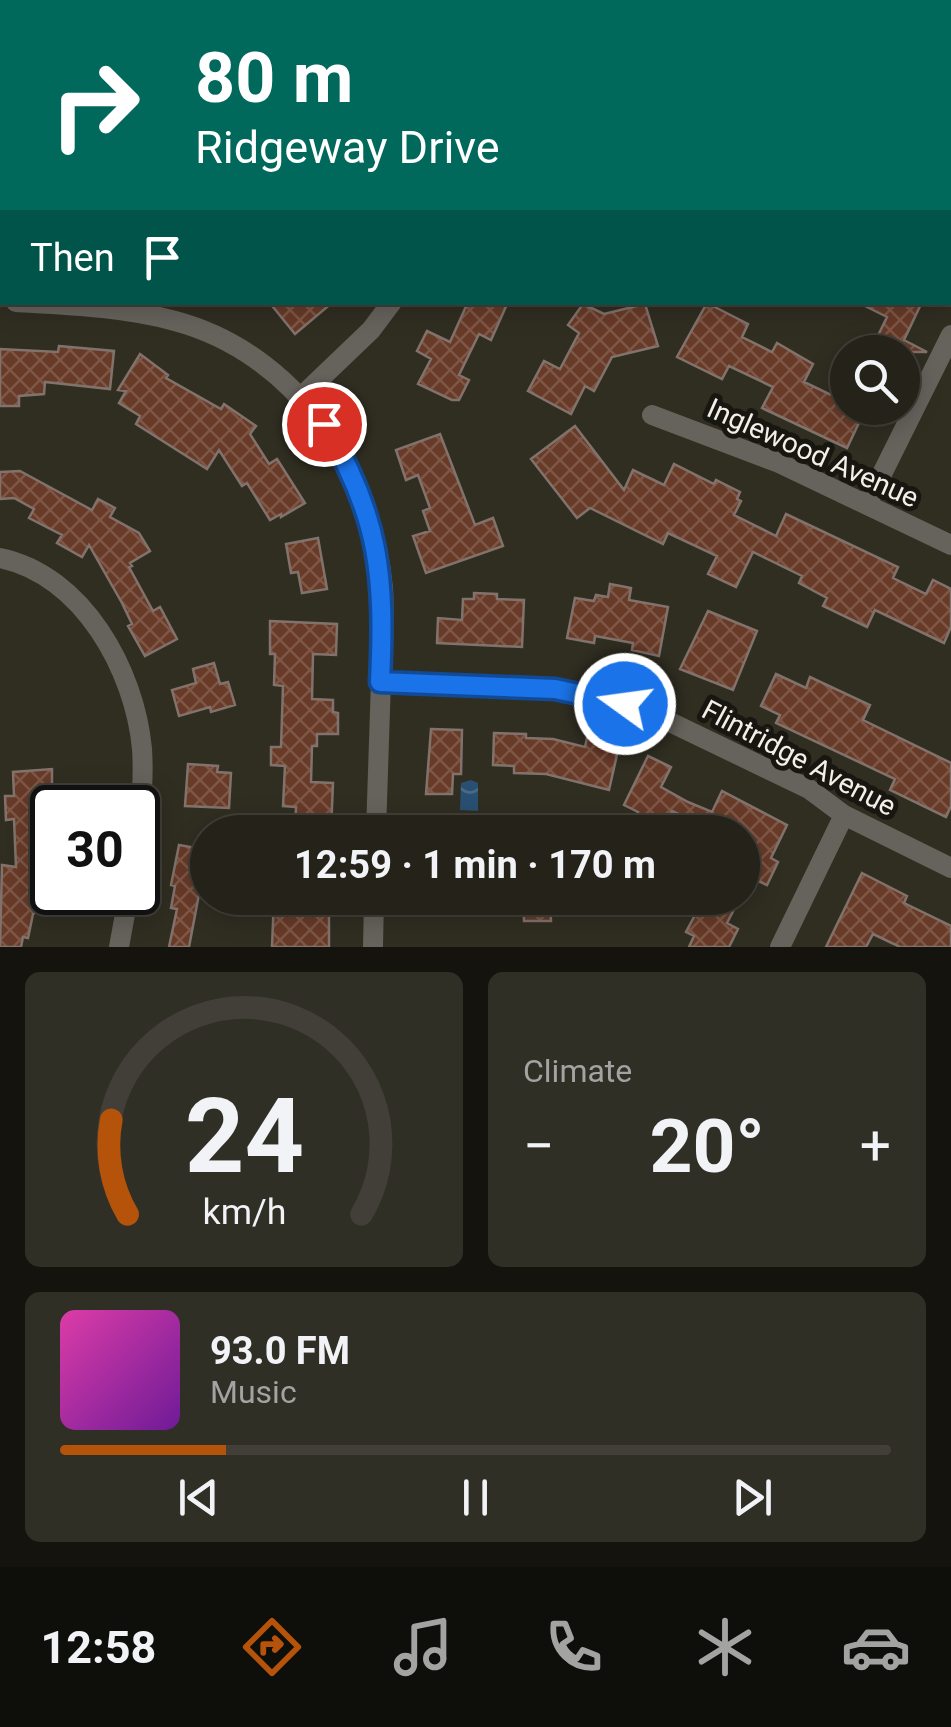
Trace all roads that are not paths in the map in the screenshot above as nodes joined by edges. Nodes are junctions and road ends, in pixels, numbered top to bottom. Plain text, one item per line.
1 (66, 305) edge
2 (390, 305) edge
3 (951, 334) edge
4 (300, 397) junction
5 (652, 415) dead end
6 (867, 504) junction
7 (951, 545) edge
8 (0, 558) edge
9 (380, 682) junction
10 (140, 785) edge
11 (376, 815) edge
12 (844, 815) junction
13 (951, 868) edge
14 (125, 915) edge
15 (374, 915) edge
16 (120, 947) edge
17 (373, 947) edge
18 (780, 947) edge

1 - 4 street
2 - 4 street
3 - 6 street
4 - 9 street
5 - 6 street, Inglewood Avenue
6 - 7 street, Inglewood Avenue
8 - 10 street
9 - 11 street
9 - 12 street, Flintridge Avenue
12 - 13 street, Flintridge Avenue
12 - 18 street
14 - 16 street
15 - 17 street

